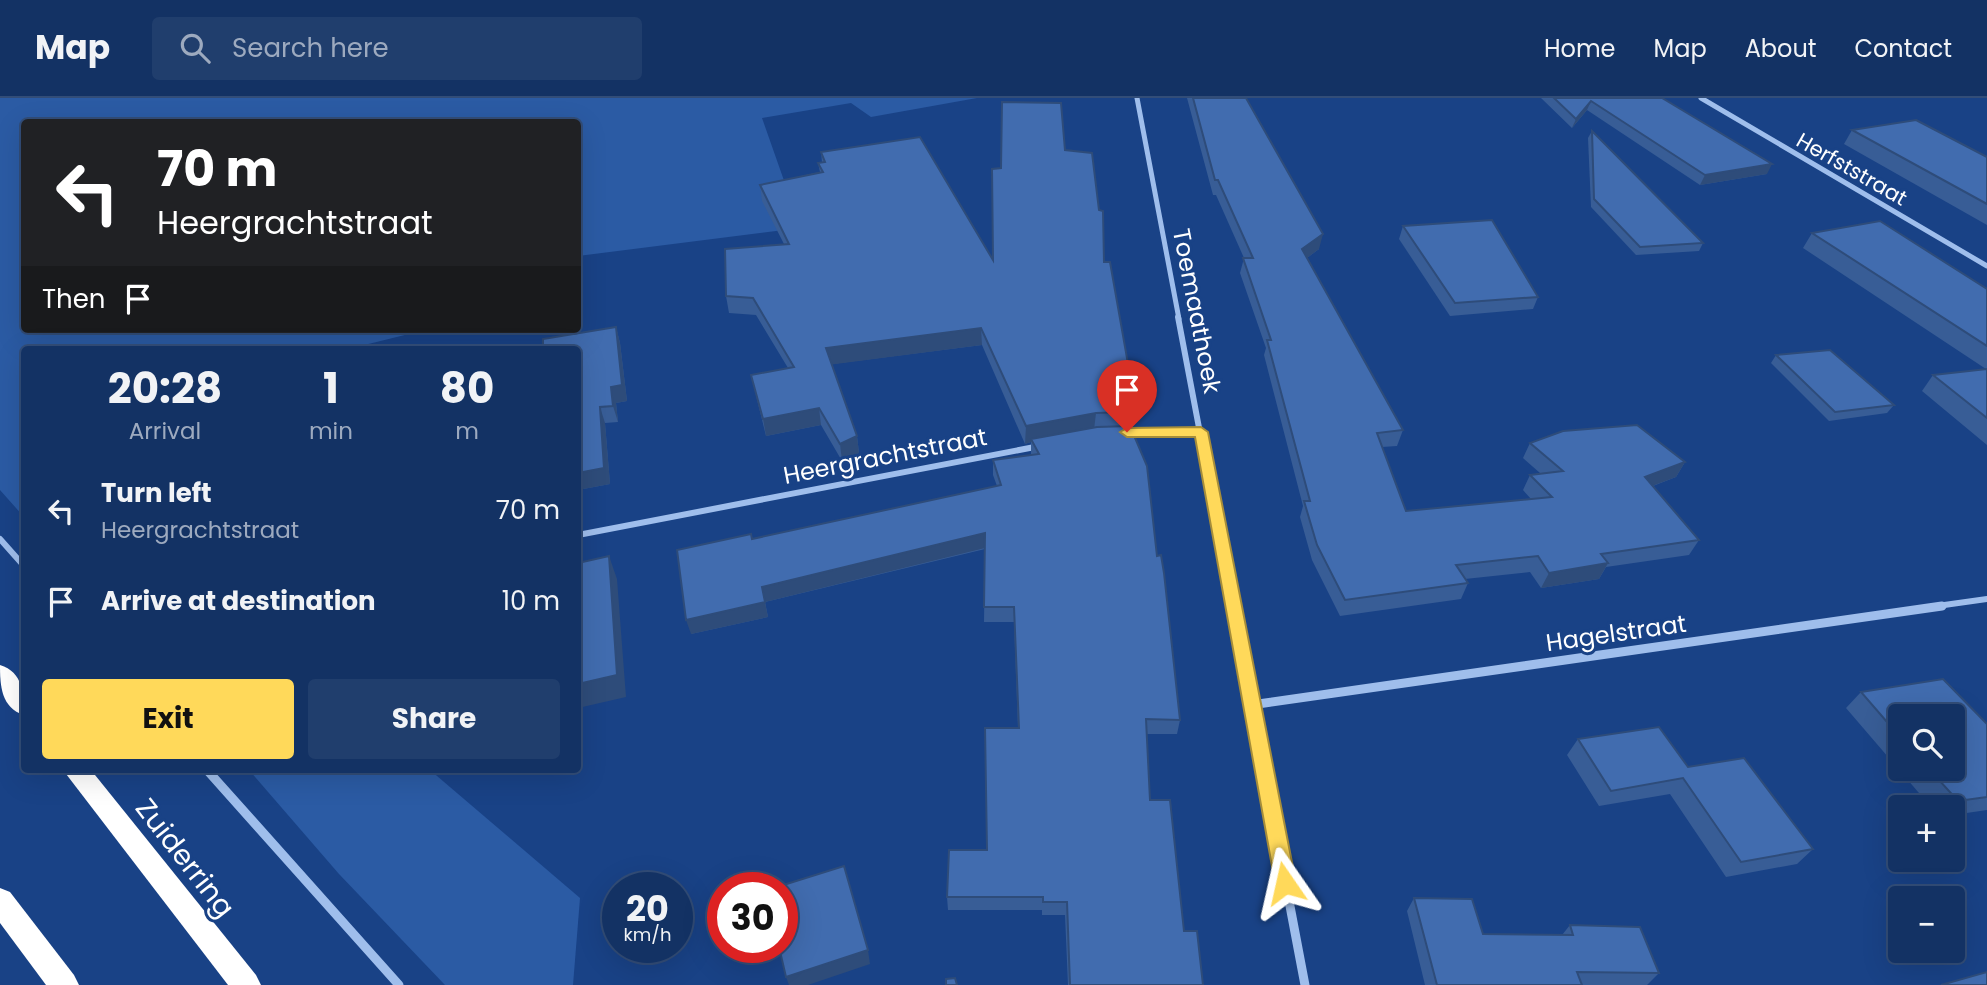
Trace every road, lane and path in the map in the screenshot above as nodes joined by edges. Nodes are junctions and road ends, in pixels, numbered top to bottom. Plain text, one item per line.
1 (1137, 98) edge
2 (1701, 98) edge
3 (1987, 266) edge
4 (1201, 432) junction
5 (1116, 433) edge
6 (1054, 444) edge
7 (581, 534) edge
8 (0, 539) edge
9 (21, 563) edge
10 (1987, 599) edge
11 (0, 674) edge
12 (21, 701) edge
13 (1251, 705) junction
14 (78, 773) edge
15 (210, 773) edge
16 (0, 901) edge
17 (64, 985) edge
18 (246, 985) edge
19 (399, 985) edge
20 (1305, 985) edge

1 - 4 street, Toemaathoek
2 - 3 street, Herfststraat
4 - 5 street
4 - 13 street, Toemaathoek
6 - 7 street, Heergrachtstraat
8 - 9 street
10 - 13 street, Hagelstraat
11 - 12 highway
13 - 20 street, Toemaathoek
14 - 18 highway, Zuiderring
15 - 19 street
16 - 17 highway

